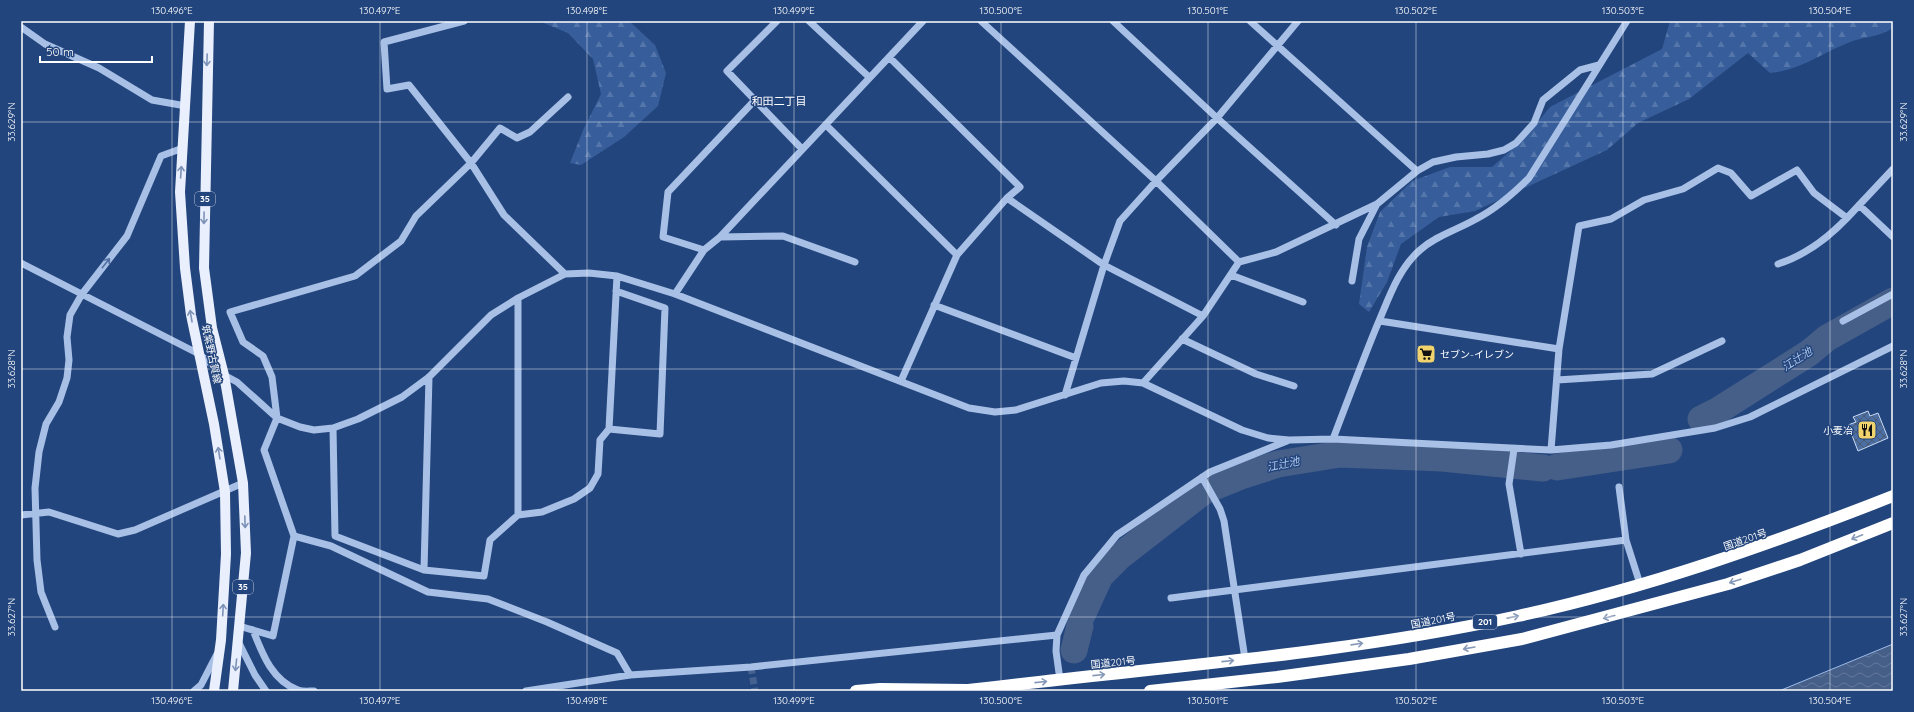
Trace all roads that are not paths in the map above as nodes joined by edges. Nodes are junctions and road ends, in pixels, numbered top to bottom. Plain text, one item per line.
1 (190, 21) edge
2 (209, 21) edge
3 (464, 21) edge
4 (777, 21) edge
5 (809, 21) edge
6 (923, 21) edge
7 (981, 21) edge
8 (1113, 21) edge
9 (1250, 21) edge
10 (1298, 21) edge
11 (1627, 21) edge
12 (442, 24) edge
13 (21, 27) edge
14 (1277, 46) junction
15 (889, 57) junction
16 (1599, 65) junction
17 (869, 77) junction
18 (568, 96) dead end
19 (756, 99) junction
20 (186, 106) junction
21 (1216, 118) junction
22 (826, 125) junction
23 (183, 148) junction
24 (802, 148) junction
25 (471, 163) junction
26 (1893, 169) edge
27 (1417, 171) junction
28 (1156, 181) junction
29 (1007, 198) junction
30 (1377, 204) junction
31 (1859, 205) junction
32 (1848, 218) junction
33 (1336, 225) junction
34 (720, 237) junction
35 (1893, 238) edge
36 (704, 250) junction
37 (957, 254) junction
38 (855, 262) dead end
39 (1239, 262) junction
40 (21, 263) edge
41 (1778, 264) dead end
42 (1104, 265) junction
43 (565, 274) junction
44 (1231, 275) junction
45 (617, 276) junction
46 (1352, 281) dead end
47 (616, 292) junction
48 (82, 294) junction
49 (675, 294) junction
50 (1893, 294) edge
51 (518, 298) junction
52 (1302, 302) dead end
53 (934, 305) junction
54 (1203, 316) junction
55 (1380, 321) junction
56 (1843, 321) dead end
57 (1182, 339) junction
58 (1722, 341) dead end
59 (1893, 346) edge
60 (1559, 349) junction
61 (199, 354) junction
62 (1076, 358) junction
63 (224, 375) junction
64 (429, 377) junction
65 (1557, 380) junction
66 (901, 381) junction
67 (1143, 383) junction
68 (1294, 386) dead end
69 (1065, 395) junction
70 (277, 418) junction
71 (333, 428) junction
72 (608, 429) junction
73 (1333, 439) junction
74 (1289, 440) junction
75 (1514, 449) junction
76 (1551, 450) junction
77 (1202, 477) junction
78 (243, 483) junction
79 (1619, 487) dead end
80 (225, 492) junction
81 (1893, 496) edge
82 (34, 514) junction
83 (21, 515) edge
84 (518, 515) junction
85 (1893, 523) edge
86 (294, 536) junction
87 (1626, 540) junction
88 (1521, 554) junction
89 (424, 570) junction
90 (1640, 584) junction
91 (1235, 590) junction
92 (1171, 598) dead end
93 (239, 626) junction
94 (55, 627) dead end
95 (253, 630) junction
96 (1057, 634) junction
97 (221, 640) junction
98 (239, 643) junction
99 (1245, 659) junction
100 (630, 675) junction
101 (1060, 680) junction
102 (966, 690) edge
103 (194, 691) edge
104 (214, 691) edge
105 (233, 691) edge
106 (266, 691) edge
107 (314, 691) edge
108 (526, 691) edge
109 (856, 691) edge
110 (1150, 691) edge

1 - 20 main road, 筑紫野古賀線 / 35
2 -> 63 main road, 筑紫野古賀線 / 35
3 - 12 street
4 - 19 street
5 - 17 street
6 - 15 street
7 - 28 street
8 - 21 street
9 - 14 street
10 - 14 street
11 - 16 street
12 - 25 street
13 - 20 street
14 - 21 street
14 - 27 street
15 - 17 street
15 - 29 street
16 - 27 street
16 - 55 street
17 - 22 street
18 - 25 street
19 - 24 street
19 - 36 street
20 - 23 main road, 筑紫野古賀線 / 35
21 - 28 street
21 - 33 street
22 - 24 street
22 - 37 street
48 -> 23 street
61 -> 23 main road, 筑紫野古賀線 / 35
24 - 34 street
25 - 43 street
25 - 70 street
26 - 31 street
27 - 30 street
28 - 39 street
28 - 42 street
29 - 37 street
29 - 42 street
30 - 33 street
30 - 46 street
31 - 32 street
31 - 35 street
32 - 41 street
32 - 60 street
33 - 39 street
34 - 36 street
34 - 38 street
36 - 49 street
37 - 53 street
39 - 44 street
40 - 48 street
42 - 54 street
42 - 62 street
43 - 45 street
43 - 51 street
44 - 52 street
44 - 54 street
45 - 47 street
45 - 49 street
47 - 72 street
47 - 72 street
48 - 61 street
48 - 82 street
49 - 66 street
50 - 56 street
51 - 64 street
51 - 84 street
53 - 62 street
53 - 66 street
54 - 57 street
55 - 60 street
55 - 73 street
57 - 67 street
57 - 68 street
58 - 65 street
59 - 76 street
60 - 65 street
61 - 63 street
80 -> 61 main road, 筑紫野古賀線 / 35
62 - 69 street
63 - 70 street
63 - 78 main road, 筑紫野古賀線 / 35
64 - 71 street
64 - 89 street
65 - 76 street
66 - 69 street
67 - 69 street
67 - 74 street
70 - 71 street
70 - 86 street
71 - 89 street
72 - 84 street
73 - 74 street
73 - 75 street
74 - 77 street
75 - 76 street
75 - 88 street
77 - 91 street
77 - 96 street
78 - 80 street
78 -> 93 main road, 筑紫野古賀線 / 35
79 - 87 street
80 - 82 street
97 -> 80 main road, 筑紫野古賀線 / 35
81 - 90 highway, 国道201号 / 201
82 - 83 street
82 - 94 street
84 - 89 street
85 -> 110 highway, 201
86 - 95 street
86 - 100 street
87 - 88 street
87 - 90 street
88 - 91 street
99 -> 90 highway, 国道201号 / 201
91 - 92 street
91 - 99 street
93 - 95 street
93 - 98 main road, 筑紫野古賀線 / 35
95 - 107 street
96 - 100 street
96 - 101 street
97 - 103 street
97 - 104 main road, 筑紫野古賀線 / 35
98 -> 105 main road, 筑紫野古賀線 / 35
98 - 106 street
101 -> 99 highway, 国道201号 / 201
100 - 108 street
102 -> 101 highway, 国道201号 / 201
102 - 109 highway, 201

